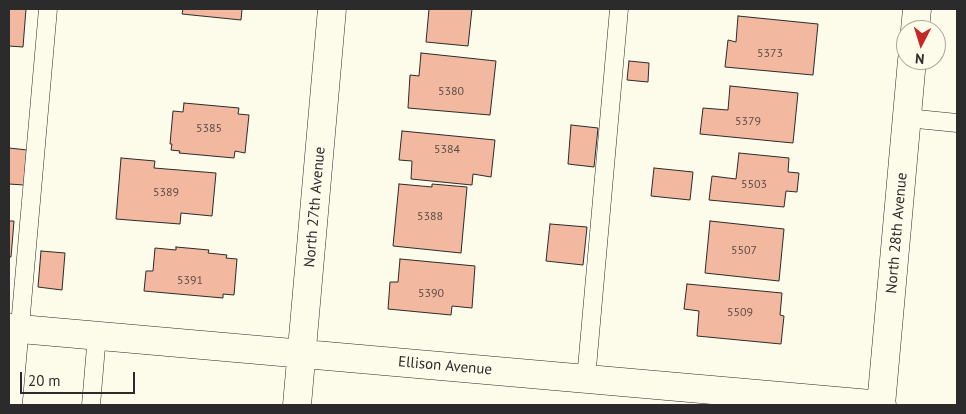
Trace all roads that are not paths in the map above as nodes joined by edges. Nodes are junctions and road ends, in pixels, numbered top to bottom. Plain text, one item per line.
1 (48, 9) edge
2 (332, 9) edge
3 (619, 9) edge
4 (911, 70) edge
5 (907, 118) junction
6 (957, 123) edge
7 (14, 328) edge
8 (97, 335) junction
9 (302, 353) junction
10 (586, 379) junction
11 (13, 405) edge
12 (91, 405) edge
13 (297, 405) edge
14 (882, 405) edge

1 - 7 lane
2 - 9 street, North 27th Avenue
3 - 10 lane
4 - 5 street, North 28th Avenue
5 - 6 lane
5 - 14 street, North 28th Avenue
7 - 8 street, Ellison Avenue
7 - 11 lane
8 - 9 street, Ellison Avenue
8 - 12 lane
9 - 10 street, Ellison Avenue
9 - 13 street, North 27th Avenue
10 - 14 street, Ellison Avenue

